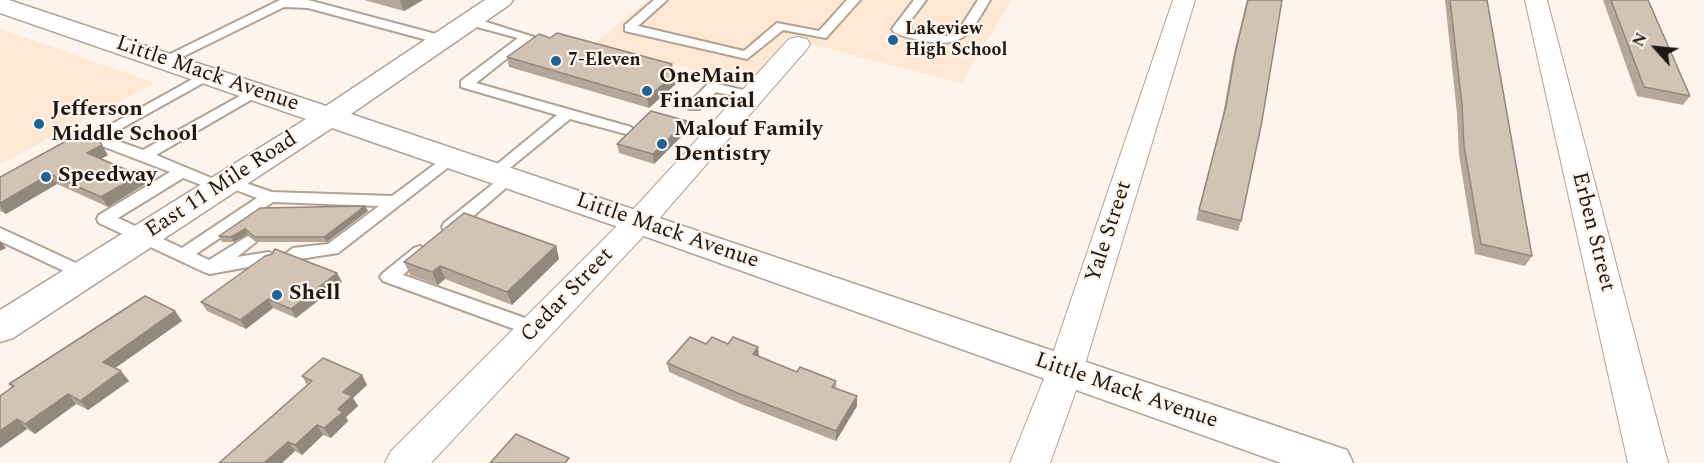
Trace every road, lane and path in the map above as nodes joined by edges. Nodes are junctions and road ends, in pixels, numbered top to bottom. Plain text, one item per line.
1 (501, 0) edge
2 (661, 0) edge
3 (854, 0) edge
4 (920, 0) edge
5 (984, 0) edge
6 (1184, 0) edge
7 (1536, 0) edge
8 (0, 5) edge
9 (470, 21) junction
10 (803, 38) junction
11 (442, 40) junction
12 (165, 60) junction
13 (207, 75) junction
14 (256, 92) junction
15 (751, 96) junction
16 (694, 106) dead end
17 (567, 114) junction
18 (329, 117) junction
19 (626, 130) dead end
20 (144, 156) junction
21 (451, 159) junction
22 (181, 172) junction
23 (502, 176) junction
24 (224, 184) junction
25 (270, 197) junction
26 (309, 199) junction
27 (365, 200) junction
28 (395, 201) junction
29 (350, 211) edge
30 (289, 213) edge
31 (639, 222) junction
32 (0, 234) edge
33 (142, 237) junction
34 (248, 242) edge
35 (309, 242) edge
36 (183, 255) junction
37 (268, 258) edge
38 (210, 268) junction
39 (85, 274) junction
40 (0, 328) edge
41 (535, 329) junction
42 (1065, 371) junction
43 (405, 463) edge
44 (1030, 463) edge
45 (1332, 463) edge
46 (1648, 463) edge

1 - 9 main road, East 11 Mile Road
2 - 10 lane
3 - 10 lane
4 - 5 lane
6 - 42 street, Yale Street
7 - 46 street, Erben Street
8 - 12 main road, Little Mack Avenue
9 - 11 main road, East 11 Mile Road
9 - 17 lane
10 - 15 street, Cedar Street
11 - 12 lane
11 - 18 main road, East 11 Mile Road
12 - 13 main road, Little Mack Avenue
13 - 14 main road, Little Mack Avenue
13 - 20 lane
14 - 18 main road, Little Mack Avenue
14 - 20 lane
15 - 16 lane
15 - 31 street, Cedar Street
17 - 19 lane
17 - 23 lane
18 - 21 main road, Little Mack Avenue
18 - 24 main road, East 11 Mile Road
20 - 22 lane
21 - 23 main road, Little Mack Avenue
21 - 28 lane
22 - 24 lane
22 - 33 lane
23 - 31 main road, Little Mack Avenue
23 - 41 lane
24 - 25 lane
24 - 33 main road, East 11 Mile Road
25 - 26 lane
25 - 36 lane
26 - 27 lane
26 - 30 lane
27 - 28 lane
27 - 29 lane
28 - 35 lane
31 - 41 street, Cedar Street
31 - 42 main road, Little Mack Avenue
32 - 39 lane
33 - 36 lane
33 - 39 main road, East 11 Mile Road
34 - 38 lane
36 - 38 lane
37 - 38 lane
39 - 40 main road, East 11 Mile Road
41 - 43 street, Cedar Street
42 - 44 street, Yale Street
42 - 45 main road, Little Mack Avenue

